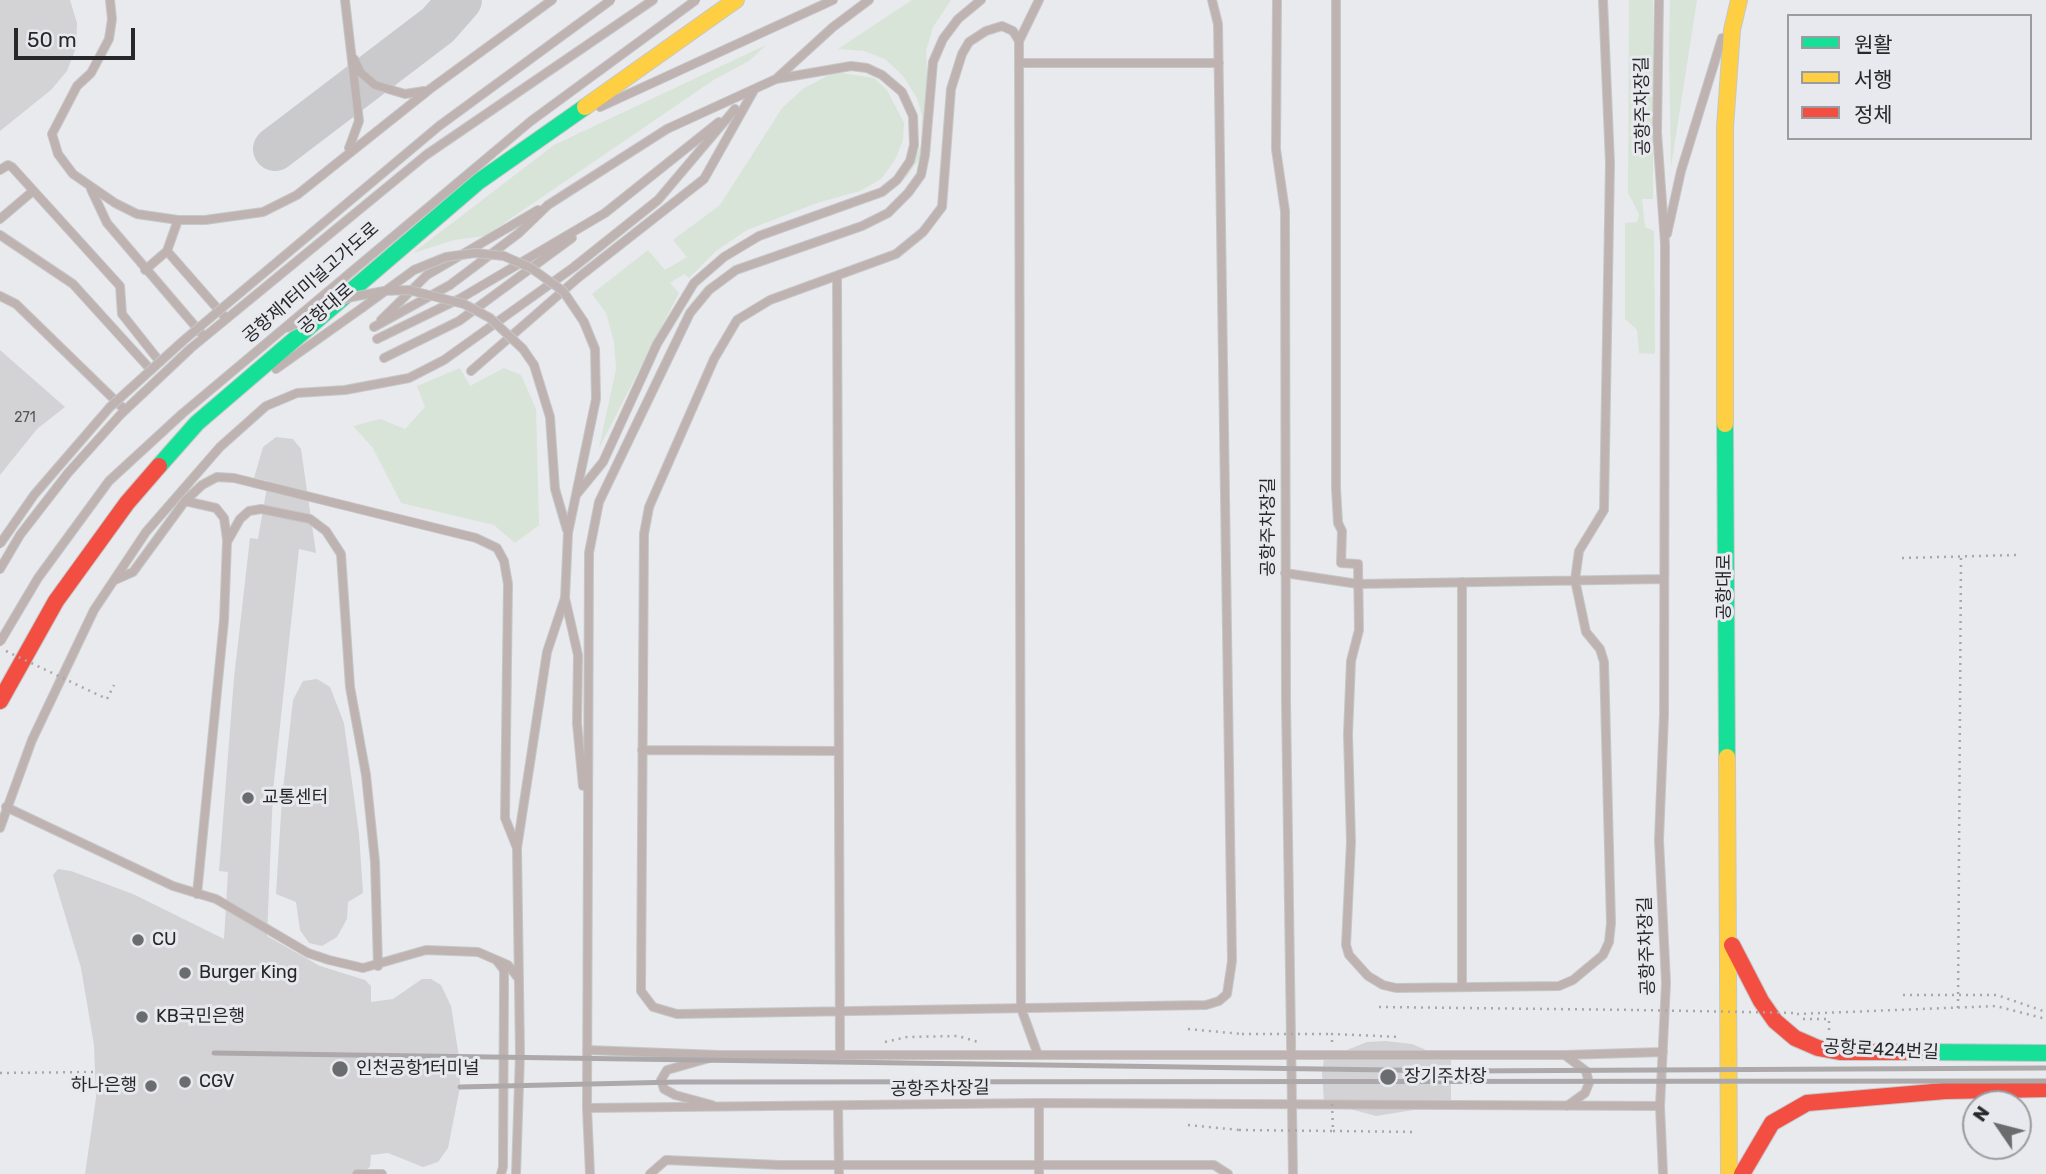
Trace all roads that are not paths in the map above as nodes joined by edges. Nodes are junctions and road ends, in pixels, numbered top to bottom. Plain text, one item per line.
1 (110, 0) edge
2 (345, 0) edge
3 (552, 0) edge
4 (611, 0) edge
5 (653, 0) edge
6 (696, 0) edge
7 (736, 0) edge
8 (833, 0) edge
9 (869, 0) edge
10 (981, 0) edge
11 (1039, 0) edge
12 (1212, 0) edge
13 (1336, 0) edge
14 (1603, 0) edge
15 (1659, 0) edge
16 (1738, 0) edge
17 (1276, 2) edge
18 (1019, 41) junction
19 (350, 46) junction
20 (1219, 62) junction
21 (1019, 63) junction
22 (776, 79) junction
23 (430, 89) junction
24 (754, 90) junction
25 (735, 109) junction
26 (548, 131) junction
27 (342, 158) junction
28 (0, 170) edge
29 (91, 189) junction
30 (33, 191) junction
31 (548, 205) junction
32 (605, 213) junction
33 (0, 219) edge
34 (178, 220) junction
35 (0, 235) edge
36 (1665, 244) junction
37 (167, 251) junction
38 (145, 270) junction
39 (837, 276) junction
40 (0, 296) edge
41 (225, 318) junction
42 (274, 336) junction
43 (204, 337) junction
44 (377, 339) dead end
45 (384, 358) dead end
46 (160, 362) junction
47 (151, 370) junction
48 (471, 371) dead end
49 (125, 410) junction
50 (197, 423) junction
51 (576, 495) junction
52 (185, 501) junction
53 (568, 533) junction
54 (227, 542) junction
55 (0, 544) edge
56 (0, 569) edge
57 (1285, 573) junction
58 (1664, 579) junction
59 (1575, 580) junction
60 (113, 582) junction
61 (1462, 582) junction
62 (1357, 583) junction
63 (565, 598) junction
64 (0, 642) edge
65 (0, 701) edge
66 (642, 750) junction
67 (839, 751) junction
68 (6, 807) junction
69 (0, 828) edge
70 (587, 834) junction
71 (517, 848) junction
72 (197, 894) junction
73 (1730, 941) junction
74 (497, 961) junction
75 (378, 966) junction
76 (519, 979) junction
77 (1462, 987) junction
78 (1021, 1008) junction
79 (839, 1011) junction
80 (587, 1049) junction
81 (1664, 1052) junction
82 (2046, 1053) edge
83 (719, 1055) junction
84 (840, 1055) junction
85 (1038, 1055) junction
86 (1292, 1055) junction
87 (1565, 1055) junction
88 (2046, 1089) edge
89 (1039, 1103) junction
90 (1293, 1106) junction
91 (1567, 1106) junction
92 (718, 1107) junction
93 (838, 1107) junction
94 (1660, 1107) junction
95 (587, 1108) junction
96 (838, 1164) junction
97 (1039, 1169) edge
98 (515, 1172) edge
99 (357, 1174) edge
100 (379, 1174) edge
101 (500, 1174) edge
102 (590, 1174) edge
103 (650, 1174) edge
104 (839, 1174) edge
105 (1228, 1174) edge
106 (1293, 1174) edge
107 (1663, 1174) edge
108 (1729, 1174) edge
109 (1742, 1174) edge

1 - 29 lane
2 - 19 lane
3 - 23 lane
4 - 46 lane, bridge
5 - 41 lane
6 - 42 lane, 공항제1터미널고가도로, bridge
7 - 26 street, 공항대로
8 - 26 lane
9 - 22 lane
10 - 70 lane
11 - 18 lane
12 - 20 lane
13 - 62 lane
14 - 59 lane
15 - 36 lane, 공항주차장길
16 - 36 lane
16 - 73 street, 공항대로
17 - 57 lane, 공항주차장길
18 - 21 lane
18 - 39 lane
19 - 23 lane
19 - 27 lane
20 - 21 lane
20 - 78 lane
21 - 78 lane
22 - 24 lane
22 - 51 lane
23 - 27 lane
24 - 25 lane
24 - 31 lane
24 - 48 lane
25 - 32 lane
25 - 60 lane
26 - 50 street, 공항대로
27 - 34 lane
28 - 30 lane
29 - 34 lane
29 - 38 lane
30 - 33 lane
30 - 46 lane
31 - 31 lane
32 - 44 lane
32 - 45 lane
34 - 37 lane
35 - 47 lane
36 - 58 lane, 공항주차장길
37 - 38 lane
37 - 41 lane
38 - 43 lane
39 - 66 lane
39 - 67 lane
40 - 49 lane
41 - 43 lane
42 - 53 lane, bridge
42 - 64 lane, 공항제1터미널고가도로, bridge
43 - 49 lane
46 - 47 lane, bridge
47 - 55 lane, bridge
49 - 56 lane
50 - 51 lane, bridge
50 - 65 street, 공항대로
51 - 53 lane
52 - 54 lane
52 - 60 lane
52 - 71 lane
53 - 63 lane
54 - 72 lane
54 - 75 lane
57 - 62 lane
57 - 86 lane, 공항주차장길
58 - 59 lane
58 - 81 lane, 공항주차장길
59 - 61 lane
59 - 77 lane
60 - 68 lane
61 - 62 lane
61 - 77 lane
62 - 77 lane
63 - 70 lane
63 - 71 lane
66 - 67 lane
66 - 79 lane
67 - 79 lane
68 - 69 lane
68 - 72 lane
70 - 80 lane
71 - 76 lane
72 - 75 lane
73 - 82 street, 공항로424번길
73 - 108 street, 공항대로
74 - 75 lane
74 - 76 lane
74 - 101 lane
76 - 98 lane
78 - 79 lane
78 - 85 lane
79 - 84 lane
80 - 83 lane, 공항주차장길
80 - 95 lane
81 - 87 lane, 공항주차장길
81 - 94 lane, 공항주차장길
83 - 84 lane, 공항주차장길
83 - 92 lane
84 - 85 lane, 공항주차장길
85 - 86 lane, 공항주차장길
86 - 87 lane, 공항주차장길
86 - 90 lane, 공항주차장길
87 - 91 lane
88 - 109 street
89 - 90 lane, 공항주차장길
89 - 93 lane, 공항주차장길
89 - 97 lane
90 - 91 lane, 공항주차장길
90 - 106 lane, 공항주차장길
91 - 94 lane, 공항주차장길
92 - 93 lane, 공항주차장길
92 - 95 lane, 공항주차장길
93 - 96 lane
94 - 107 lane, 공항주차장길
95 - 102 lane
96 - 97 lane
96 - 103 lane
96 - 104 lane
97 - 105 lane
99 - 100 lane

